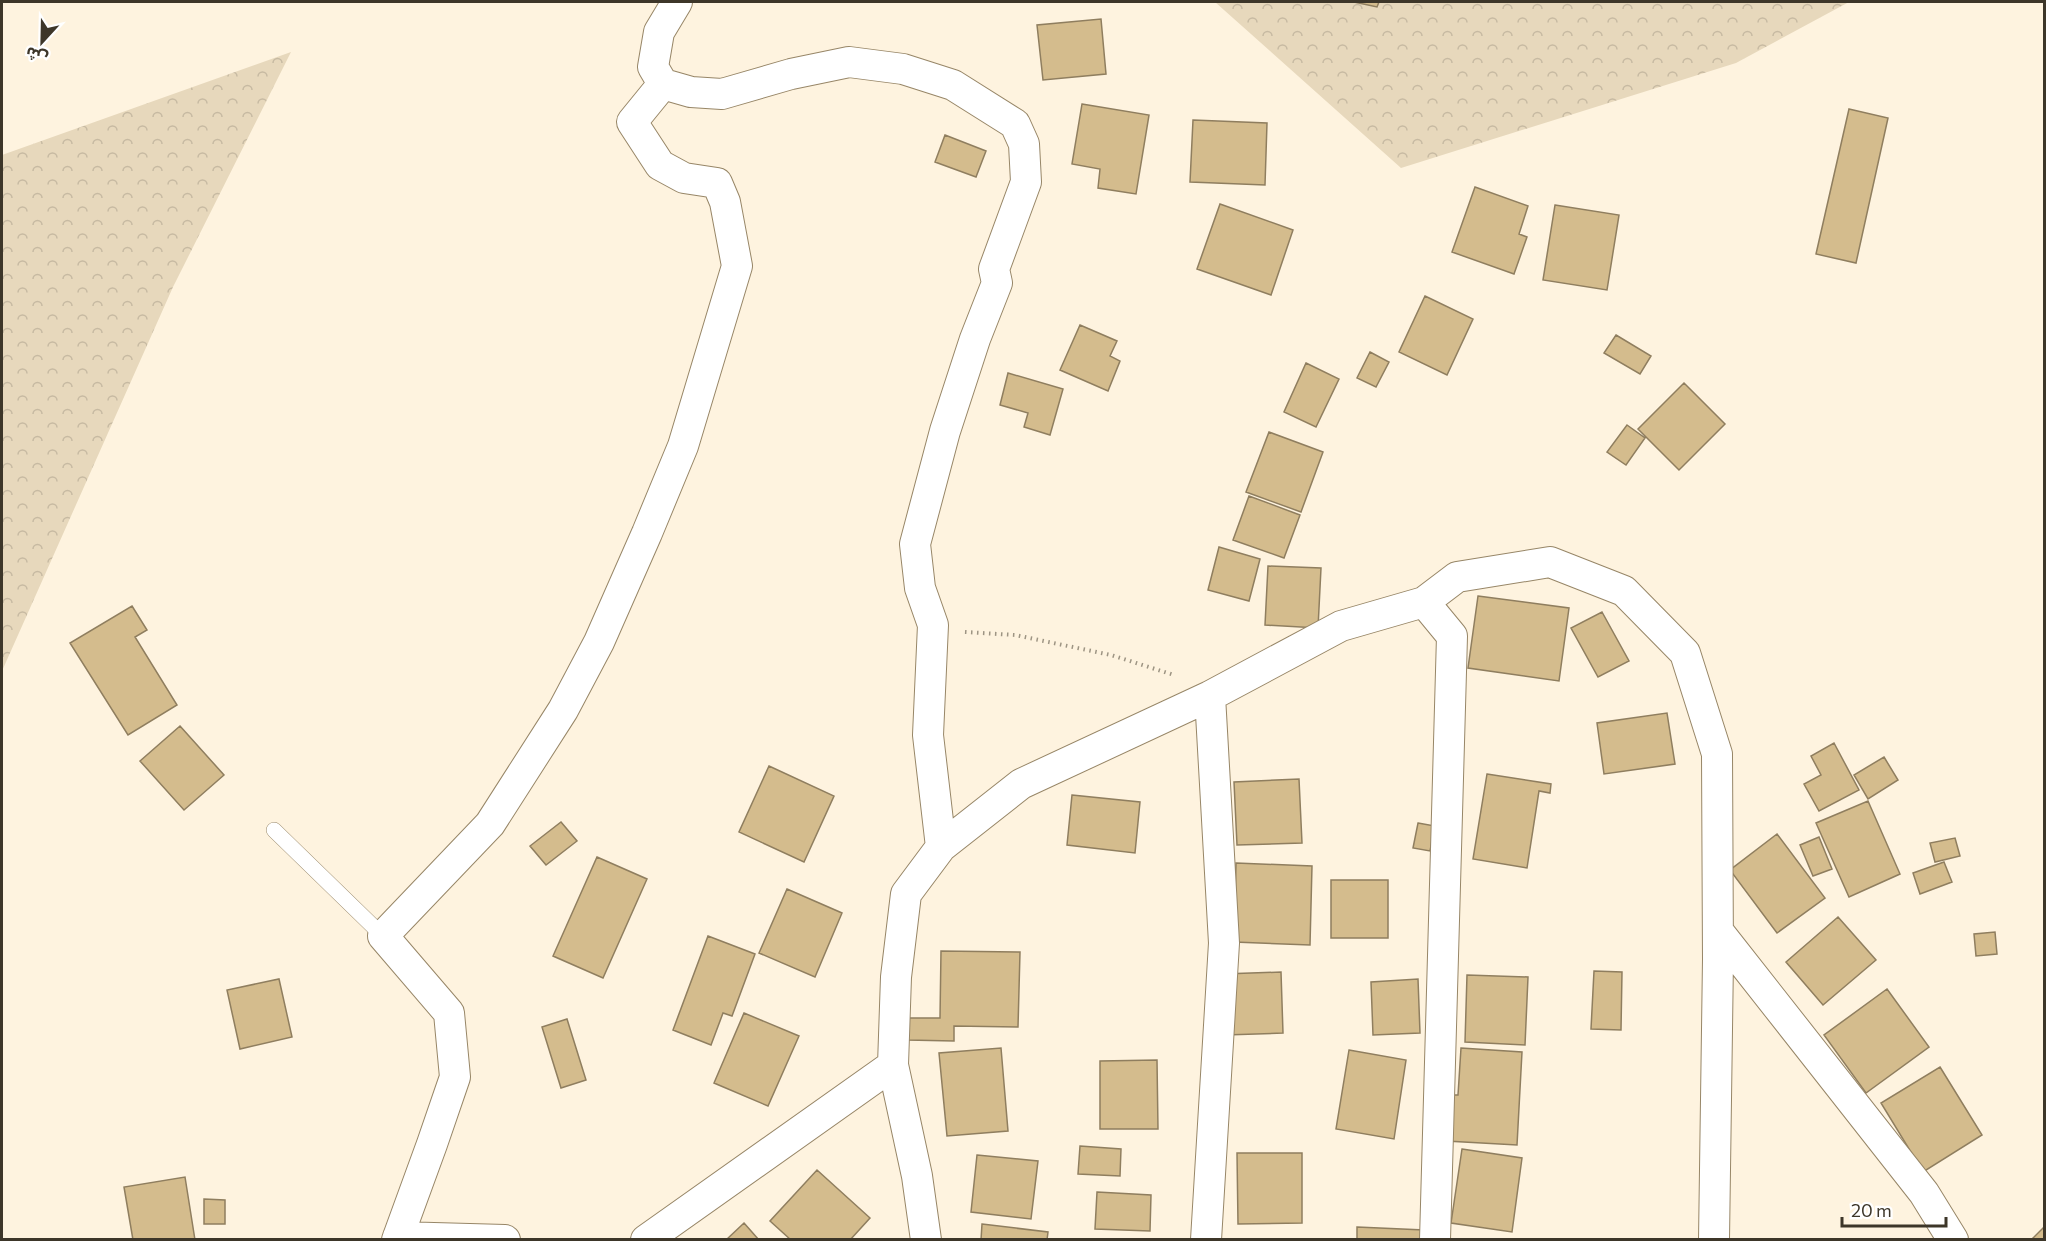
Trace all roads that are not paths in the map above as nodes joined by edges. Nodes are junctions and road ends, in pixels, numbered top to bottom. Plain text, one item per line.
1 (677, 2) edge
2 (663, 84) junction
3 (1456, 577) junction
4 (1424, 602) junction
5 (1452, 636) junction
6 (1215, 693) junction
7 (274, 830) dead end
8 (941, 847) junction
9 (1718, 931) junction
10 (384, 936) junction
11 (893, 1065) junction
12 (398, 1238) edge
13 (505, 1239) edge
14 (646, 1239) edge
15 (926, 1239) edge
16 (1206, 1239) edge
17 (1435, 1239) edge
18 (1714, 1239) edge
19 (1953, 1239) edge

1 - 2 street
2 - 8 street
2 - 10 street
3 - 4 street
3 - 5 street
3 - 9 street
4 - 5 street
4 - 6 street
5 - 17 street
6 - 8 street
6 - 16 street
7 - 10 lane
8 - 11 street
9 - 18 street
9 - 19 street
10 - 12 street
11 - 14 street
11 - 15 street
12 - 13 street

